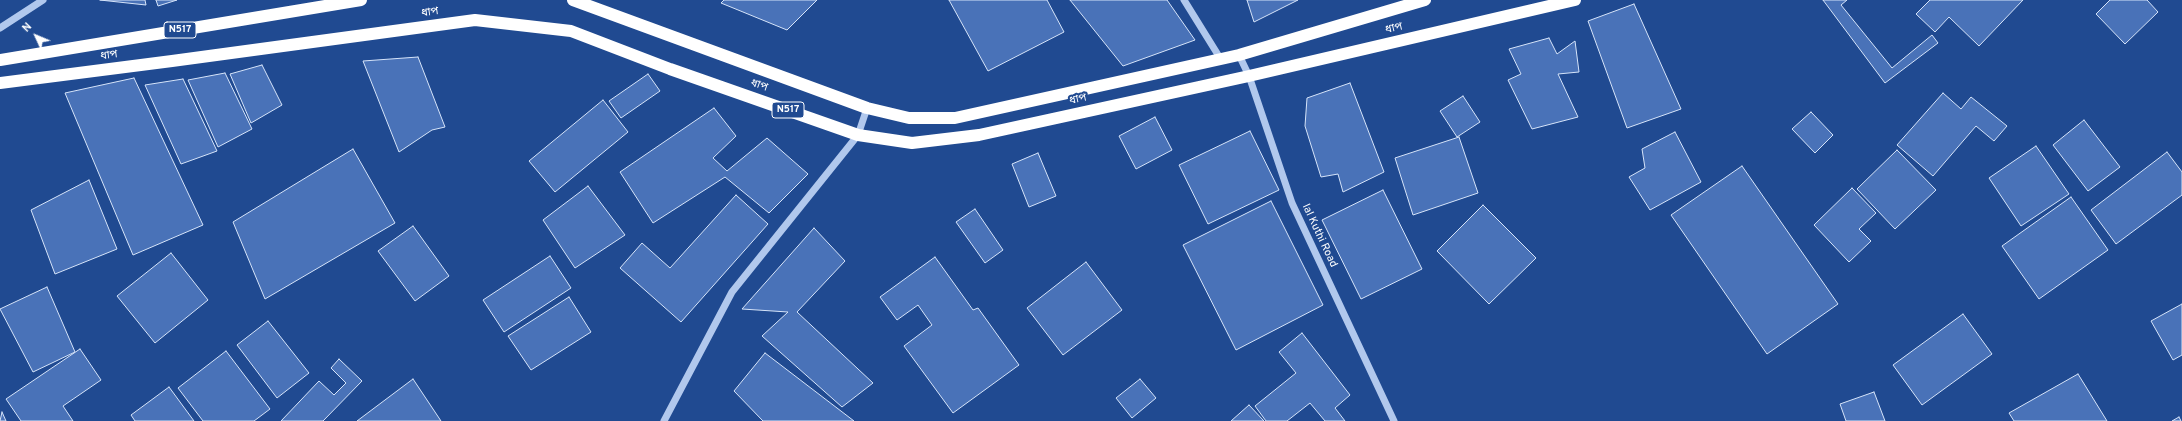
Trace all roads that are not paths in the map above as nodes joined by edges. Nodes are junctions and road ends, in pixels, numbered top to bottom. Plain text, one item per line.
1 (43, 0) edge
2 (361, 0) edge
3 (574, 0) edge
4 (1184, 0) edge
5 (1426, 0) edge
6 (1575, 0) edge
7 (0, 28) edge
8 (1239, 55) junction
9 (1220, 58) junction
10 (0, 60) edge
11 (1249, 76) junction
12 (0, 82) edge
13 (867, 108) junction
14 (858, 135) junction
15 (664, 421) edge
16 (1394, 421) edge

1 - 7 street
2 - 10 highway, ধাপ / N517
3 - 13 highway, ধাপ
4 - 9 street
5 - 8 highway, ধাপ
6 - 11 highway, ধাপ / N517
8 - 9 highway, ধাপ
8 - 11 street, lal Kuthi Road
9 - 13 highway, ধাপ
11 - 14 highway, ধাপ / N517
11 - 16 street, lal Kuthi Road
12 - 14 highway, ধাপ / N517
13 - 14 street
14 - 15 street

